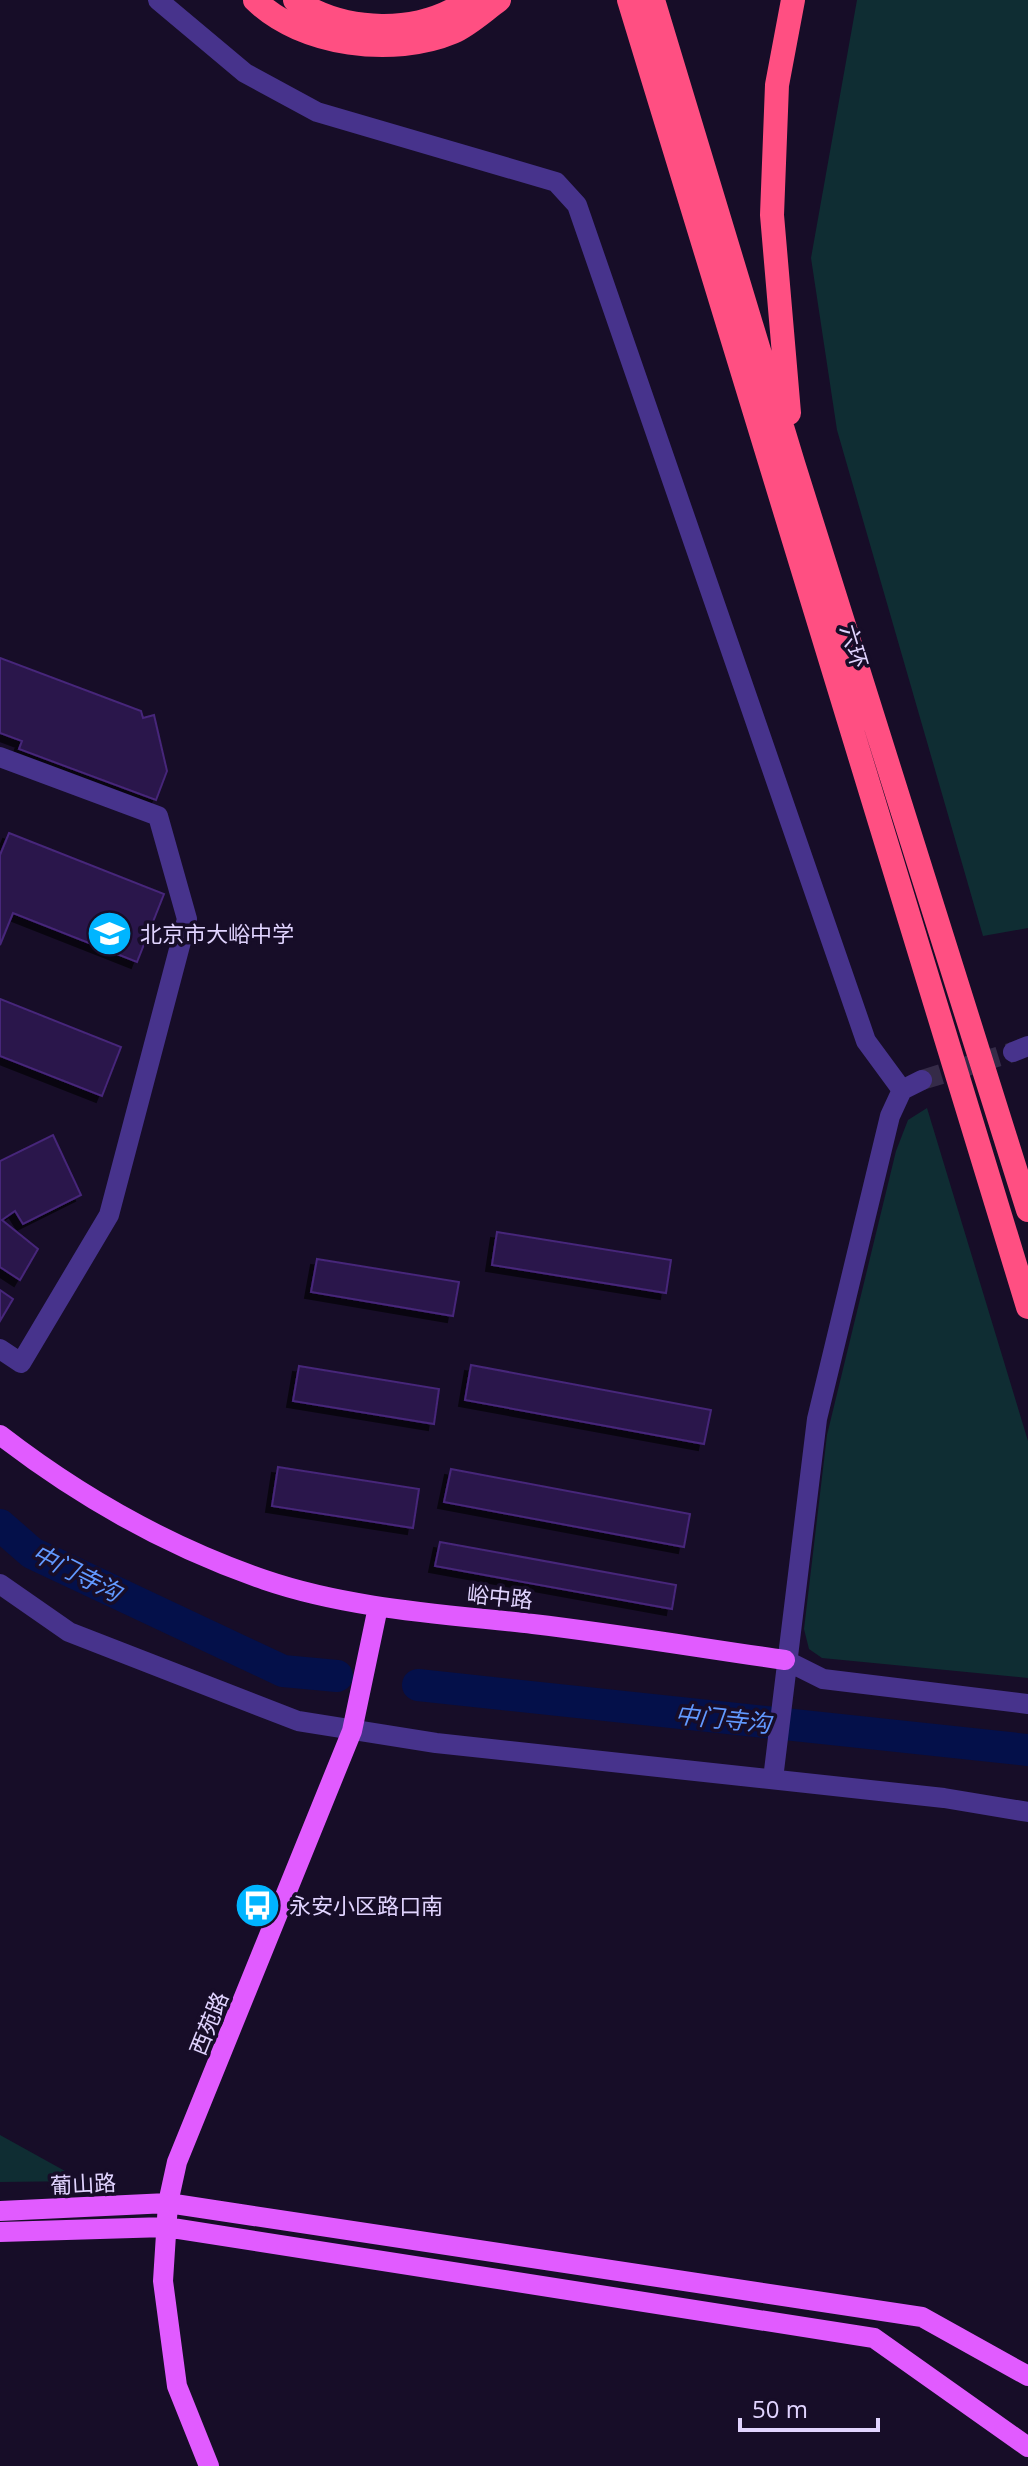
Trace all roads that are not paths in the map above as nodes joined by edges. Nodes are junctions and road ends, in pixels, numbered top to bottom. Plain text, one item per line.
1 (158, 0) edge
2 (255, 0) edge
3 (295, 0) edge
4 (469, 0) edge
5 (499, 0) edge
6 (617, 0) edge
7 (629, 0) edge
8 (653, 0) edge
9 (793, 0) edge
10 (672, 132) junction
11 (793, 463) junction
12 (0, 757) edge
13 (922, 1080) tunnel mouth
14 (902, 1090) junction
15 (1028, 1210) edge
16 (1028, 1307) edge
17 (0, 1349) edge
18 (0, 1435) edge
19 (0, 1584) edge
20 (378, 1607) junction
21 (785, 1660) junction
22 (1028, 1704) edge
23 (352, 1731) junction
24 (773, 1778) junction
25 (1028, 1812) edge
26 (168, 2203) junction
27 (0, 2211) edge
28 (166, 2227) junction
29 (0, 2232) edge
30 (1028, 2376) edge
31 (1028, 2447) edge
32 (209, 2466) edge

1 - 14 street
2 - 5 highway
3 - 4 highway
6 - 10 highway
7 - 10 highway, 六环
8 - 11 highway, 六环
9 - 11 highway
10 - 16 highway, 六环
11 - 15 highway, 六环
12 - 17 street
13 - 14 street
14 - 21 street
18 - 20 main road, 峪中路
19 - 23 street
20 - 21 main road, 峪中路
20 - 23 main road, 西苑路
21 - 22 street, 峪中路
21 - 24 street
23 - 24 street
23 - 26 main road, 西苑路
24 - 25 street
26 - 27 main road, 葡山路
26 - 28 main road, 西苑路
26 - 30 main road, 葡山路
28 - 29 main road, 葡山路
28 - 31 main road, 葡山路
28 - 32 main road, 西苑路

